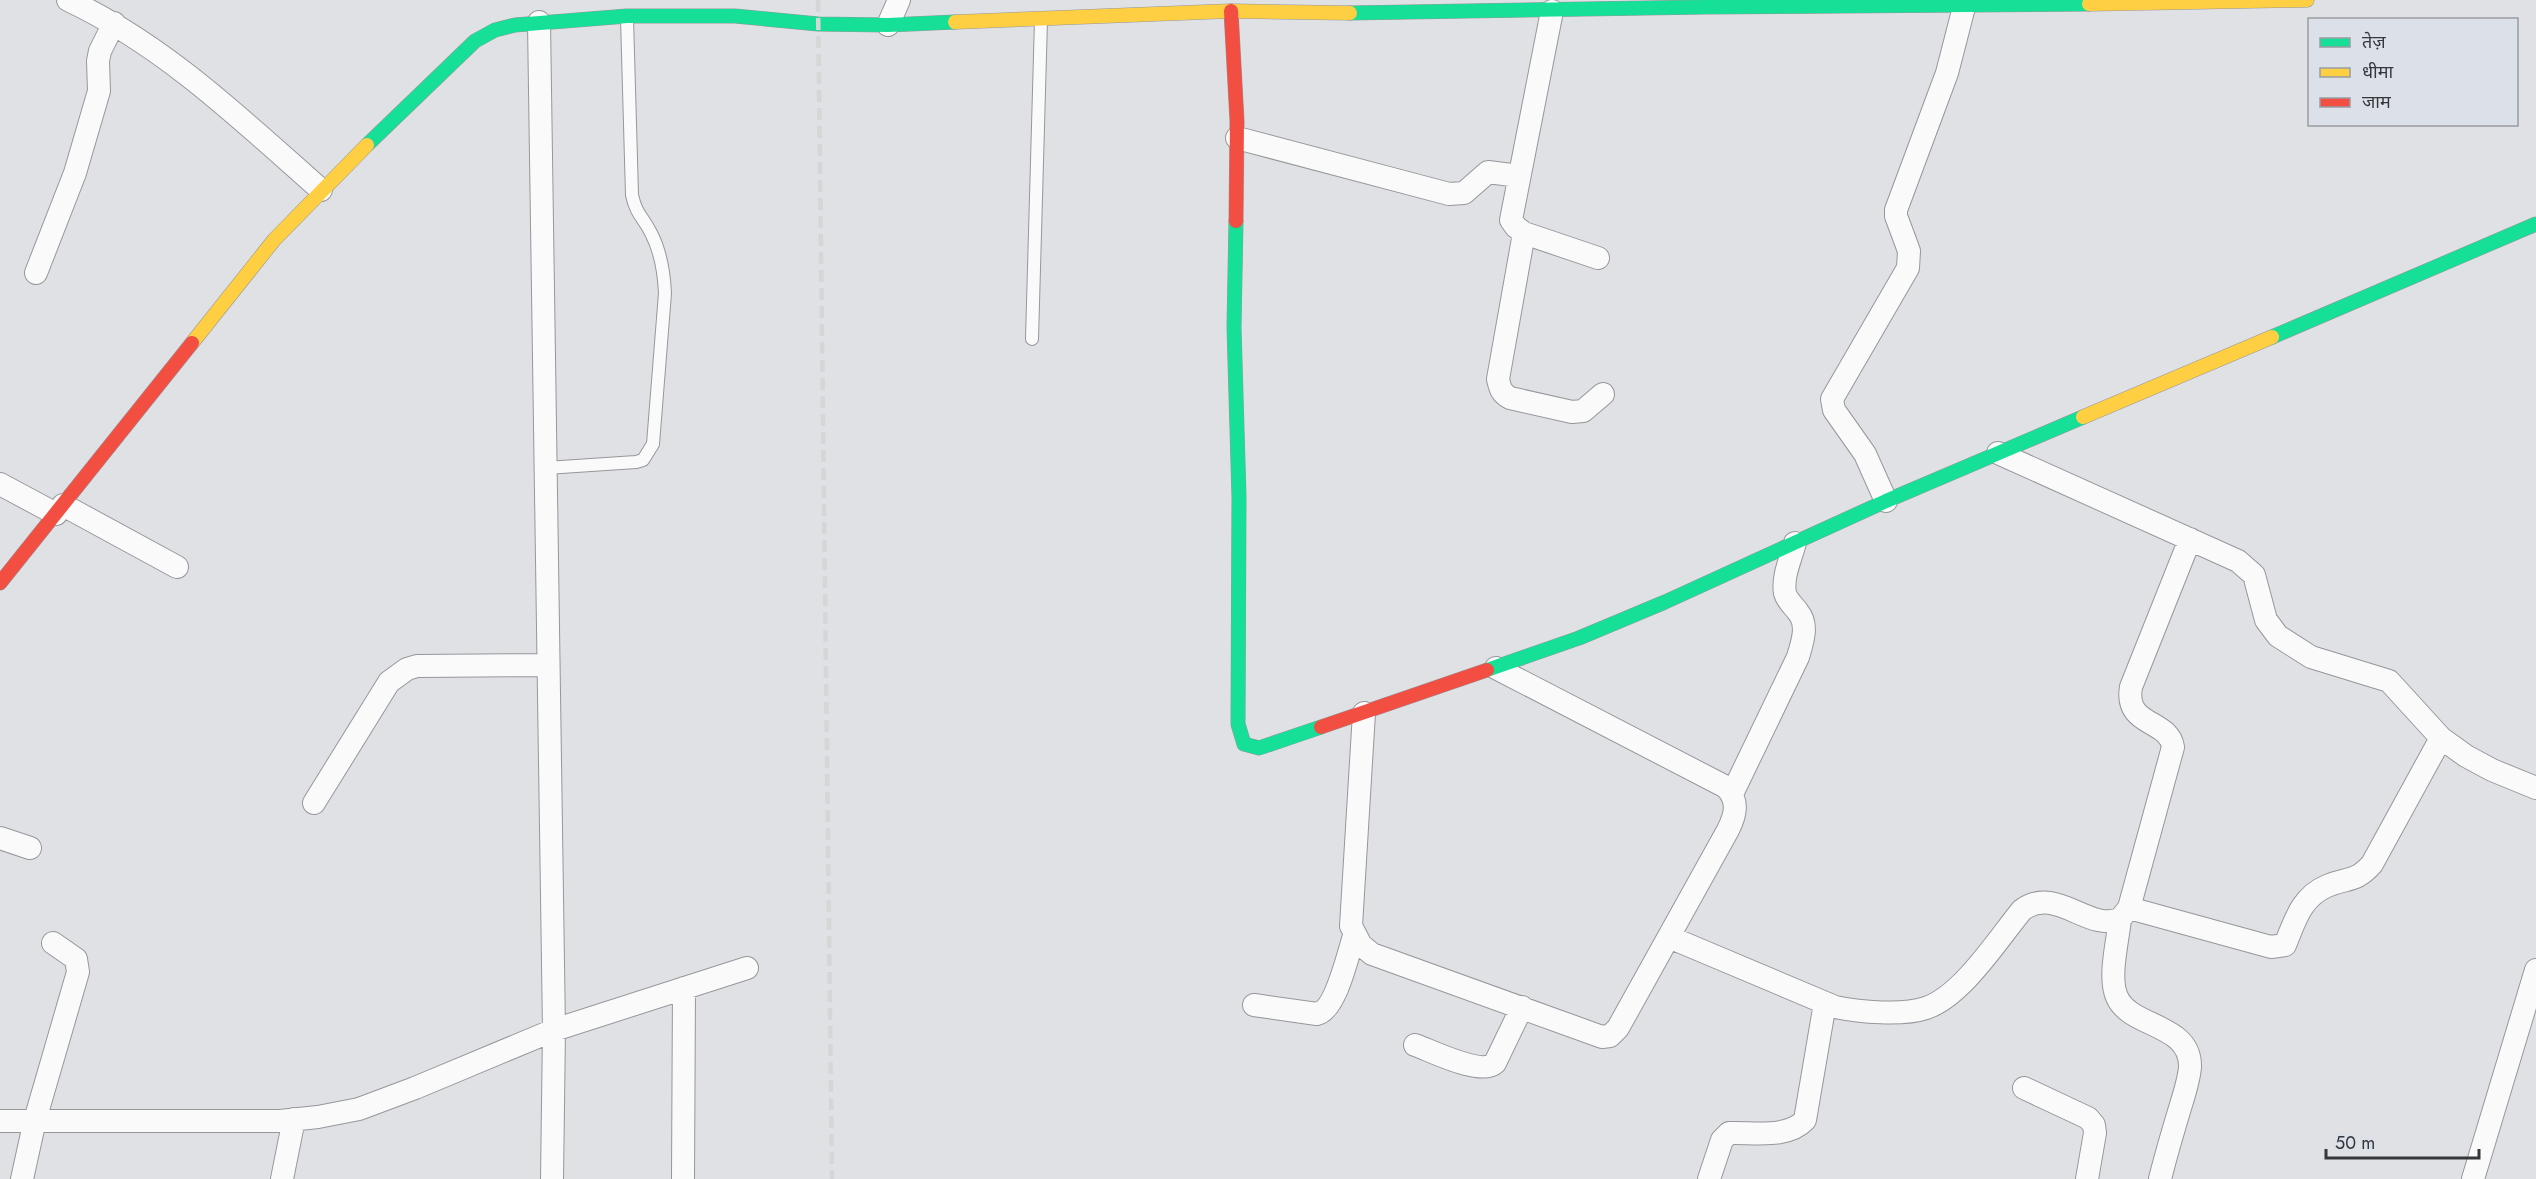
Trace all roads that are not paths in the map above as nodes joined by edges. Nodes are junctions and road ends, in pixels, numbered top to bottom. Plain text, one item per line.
1 (68, 0) edge
2 (899, 0) edge
3 (2307, 0) edge
4 (1708, 4) edge
5 (1297, 6) edge
6 (738, 8) edge
7 (1964, 8) junction
8 (1231, 11) junction
9 (1552, 11) junction
10 (627, 16) junction
11 (1041, 20) junction
12 (538, 22) junction
13 (114, 23) junction
14 (888, 25) junction
15 (1237, 138) junction
16 (1519, 176) junction
17 (321, 190) junction
18 (2536, 224) edge
19 (1524, 233) junction
20 (1598, 258) dead end
21 (36, 273) dead end
22 (1032, 339) dead end
23 (1603, 394) dead end
24 (1998, 453) junction
25 (546, 468) junction
26 (0, 484) edge
27 (1886, 501) junction
28 (60, 509) junction
29 (2190, 539) junction
30 (1795, 543) junction
31 (177, 567) dead end
32 (0, 583) edge
33 (548, 665) junction
34 (1496, 668) junction
35 (1364, 713) junction
36 (2441, 738) junction
37 (2536, 789) edge
38 (1732, 794) junction
39 (314, 803) dead end
40 (0, 838) edge
41 (30, 848) dead end
42 (2124, 913) junction
43 (1354, 936) junction
44 (1669, 937) junction
45 (53, 943) dead end
46 (747, 968) dead end
47 (2536, 970) edge
48 (684, 988) junction
49 (1825, 1003) junction
50 (1254, 1005) dead end
51 (1522, 1007) junction
52 (554, 1030) junction
53 (1415, 1045) dead end
54 (2024, 1088) dead end
55 (294, 1119) junction
56 (35, 1120) junction
57 (0, 1121) edge
58 (22, 1179) edge
59 (282, 1179) edge
60 (552, 1179) edge
61 (683, 1179) edge
62 (1709, 1179) edge
63 (2087, 1179) edge
64 (2160, 1179) edge
65 (2473, 1179) edge

1 - 13 street
2 - 14 street
3 - 7 main road
4 - 7 main road
4 - 9 main road
5 - 8 main road
5 - 9 main road
6 - 10 main road
6 - 14 main road
7 - 27 street
8 - 11 main road
8 - 15 main road
9 - 16 street
10 - 12 main road
10 - 25 lane
11 - 14 main road
11 - 22 lane
12 - 17 main road
12 - 25 street
13 - 17 street
13 - 21 street
15 - 16 street
15 - 35 main road
16 - 19 street
17 - 28 main road
18 - 24 main road
19 - 20 street
19 - 23 street
24 - 27 main road
24 - 29 street
25 - 33 street
26 - 28 street
27 - 30 main road
28 - 31 street
28 - 32 main road
29 - 36 street
29 - 42 street
30 - 34 main road
30 - 38 street
33 - 39 street
33 - 52 street
34 - 35 main road
34 - 38 street
35 - 43 street
36 - 37 street
36 - 42 street
38 - 44 street
40 - 41 street
42 - 49 street
42 - 64 street
43 - 50 street
43 - 51 street
44 - 49 street
44 - 51 street
45 - 56 street
46 - 48 street
47 - 65 street
48 - 52 street
48 - 61 street
49 - 62 street
51 - 53 street
52 - 55 street
52 - 60 street
54 - 63 street
55 - 56 street
55 - 59 street
56 - 57 street
56 - 58 street

